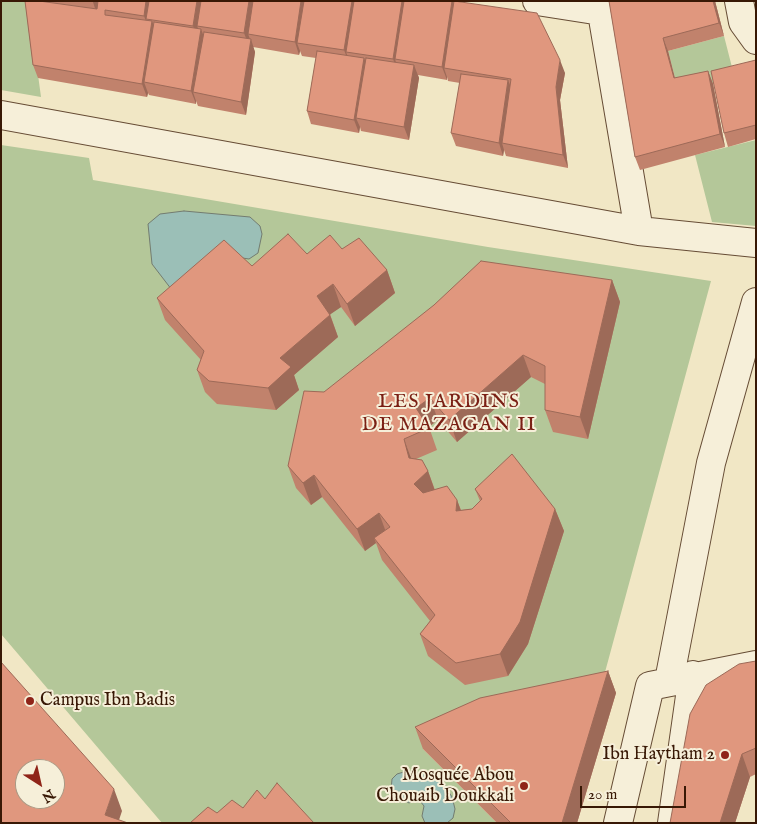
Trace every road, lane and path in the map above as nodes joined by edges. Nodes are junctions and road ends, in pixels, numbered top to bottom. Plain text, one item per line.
1 (536, 1) edge
2 (739, 1) edge
3 (601, 6) edge
4 (756, 40) edge
5 (1, 115) edge
6 (639, 231) junction
7 (756, 243) edge
8 (756, 302) edge
9 (756, 665) edge
10 (681, 678) junction
11 (618, 823) edge
12 (672, 823) edge

1 - 3 street
2 - 4 street
3 - 6 street
5 - 6 street
6 - 7 street
8 - 10 street
9 - 10 street
10 - 11 street
10 - 12 street

